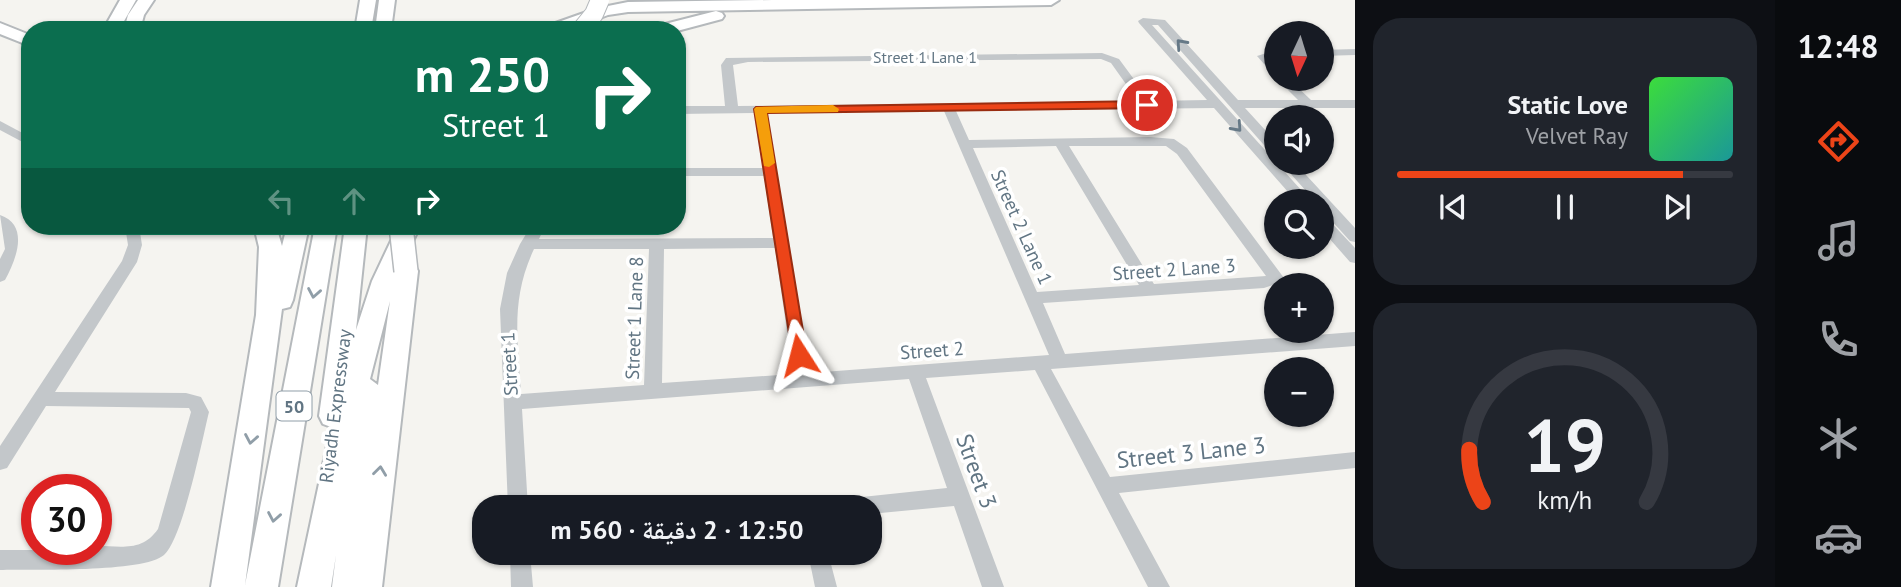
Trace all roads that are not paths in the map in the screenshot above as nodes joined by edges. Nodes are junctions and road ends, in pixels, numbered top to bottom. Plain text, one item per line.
1 (146, 0) edge
2 (368, 0) edge
3 (600, 0) edge
4 (617, 0) edge
5 (1051, 0) edge
6 (957, 2) junction
7 (129, 15) edge
8 (364, 21) edge
9 (573, 21) edge
10 (588, 21) edge
11 (606, 21) edge
12 (686, 23) edge
13 (0, 27) edge
14 (21, 37) edge
15 (1355, 52) edge
16 (1334, 53) edge
17 (1295, 91) edge
18 (1216, 104) junction
19 (1236, 104) junction
20 (1308, 104) junction
21 (1355, 104) edge
22 (1147, 105) junction
23 (949, 108) junction
24 (760, 109) junction
25 (686, 110) edge
26 (732, 110) junction
27 (0, 125) edge
28 (1264, 136) edge
29 (21, 137) edge
30 (1060, 142) junction
31 (965, 144) junction
32 (686, 172) edge
33 (770, 172) junction
34 (1299, 175) edge
35 (1293, 189) edge
36 (0, 220) edge
37 (1334, 234) edge
38 (133, 235) edge
39 (266, 235) edge
40 (296, 235) edge
41 (324, 235) edge
42 (355, 235) edge
43 (402, 235) edge
44 (404, 235) edge
45 (532, 235) edge
46 (1355, 237) edge
47 (781, 243) junction
48 (527, 244) junction
49 (657, 245) junction
50 (1355, 257) edge
51 (0, 276) edge
52 (1150, 290) junction
53 (1032, 298) junction
54 (373, 312) junction
55 (1352, 342) edge
56 (1060, 361) junction
57 (1040, 362) junction
58 (915, 372) junction
59 (803, 380) junction
60 (653, 392) junction
61 (41, 399) junction
62 (512, 402) junction
63 (257, 404) junction
64 (1355, 460) edge
65 (0, 462) edge
66 (1105, 486) junction
67 (517, 495) edge
68 (960, 496) junction
69 (882, 504) edge
70 (0, 560) edge
71 (521, 565) edge
72 (821, 565) edge
73 (228, 587) edge
74 (261, 587) edge
75 (314, 587) edge
76 (349, 587) edge
77 (365, 587) edge
78 (522, 587) edge
79 (826, 587) edge
80 (993, 587) edge
81 (1158, 587) edge

1 - 7 highway
2 - 8 highway
3 - 10 highway, bridge
4 - 11 highway
5 - 6 highway
6 - 9 highway
6 - 12 highway
13 - 14 highway
15 - 16 street
17 - 20 street
19 -> 18 street
18 - 22 street
18 -> 35 street
19 - 20 street
19 - 28 street
20 - 21 street
22 - 23 street
22 - 26 street, Street 1 Lane 1
23 - 24 street
23 - 31 street, Street 2 Lane 1
24 - 26 street
24 - 33 street
25 - 26 street
27 - 29 street
30 - 31 street, Street 2 Lane 3
30 - 52 street
30 - 52 street, Street 2 Lane 3
31 - 53 street, Street 2 Lane 1
32 - 33 street
33 - 47 street
34 - 46 street
36 - 51 street
37 - 50 street
38 - 61 street
39 - 63 highway
40 - 63 highway
41 -> 74 highway, Riyadh Expressway / 50
42 - 75 highway, Riyadh Expressway / 50
77 -> 43 highway, bridge
44 - 54 highway
45 - 48 street, Street 1
47 - 49 street
47 - 59 street
48 - 49 street
48 - 62 street, Street 1
49 - 60 street, Street 1 Lane 8
52 - 53 street, Street 2 Lane 3
53 - 56 street, Street 2 Lane 1
54 - 75 highway
54 - 76 highway
55 - 56 street, Street 2
56 - 57 street, Street 2
57 - 58 street, Street 2
57 - 66 street
58 - 59 street, Street 2
58 - 68 street, Street 3
59 - 60 street, Street 2
60 - 62 street, Street 2
61 - 65 street
61 - 70 street
62 - 67 street, Street 1
63 -> 73 highway
64 - 66 street, Street 3 Lane 3
66 - 81 street, Street 3 Lane 3
68 - 69 street
68 - 80 street, Street 3
71 - 78 street
72 - 79 street

